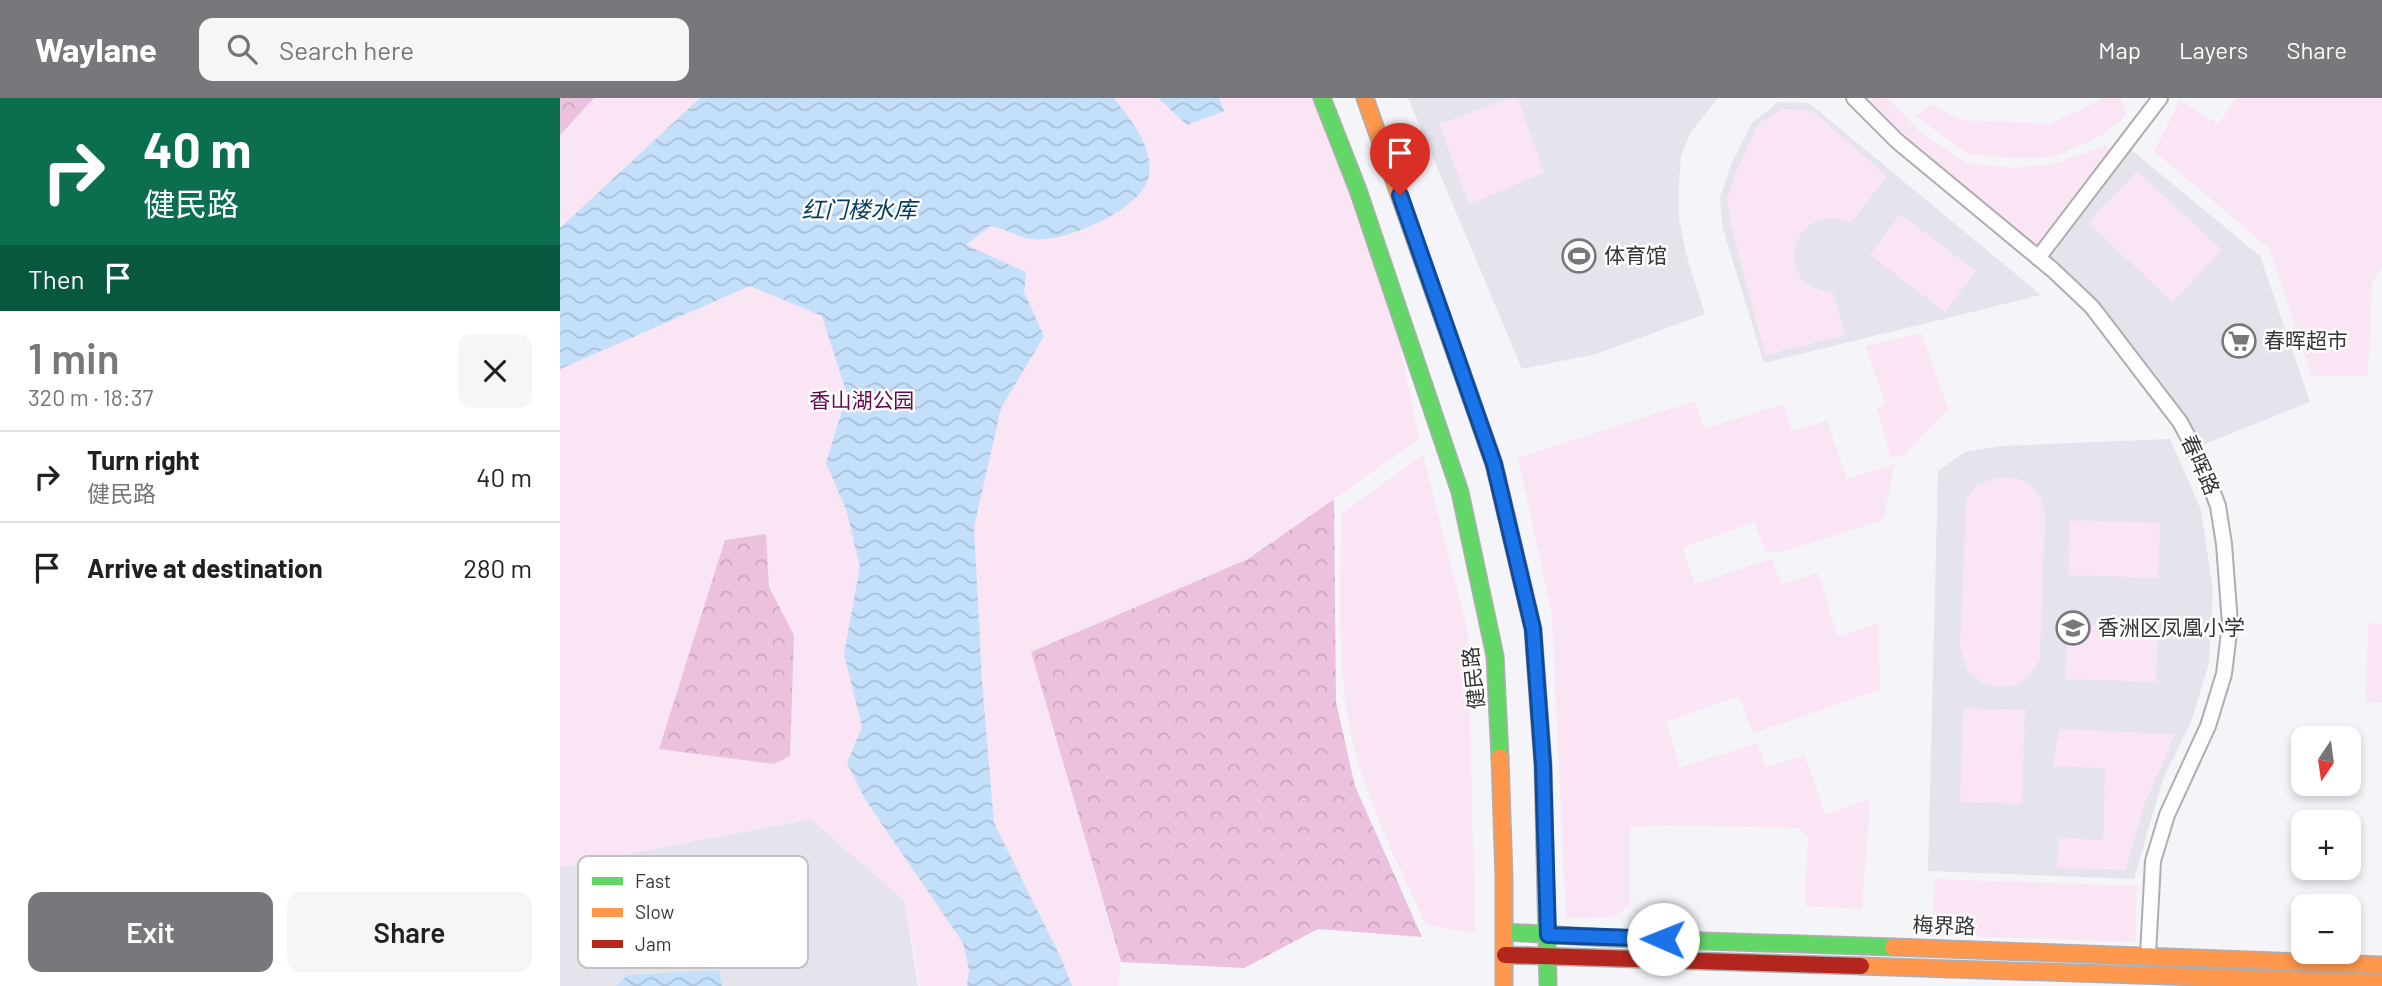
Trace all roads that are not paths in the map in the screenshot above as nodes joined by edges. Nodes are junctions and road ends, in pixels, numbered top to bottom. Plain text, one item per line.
1 (1322, 98) edge
2 (1365, 98) edge
3 (1854, 98) edge
4 (2160, 98) edge
5 (2038, 258) junction
6 (1505, 932) junction
7 (1548, 935) junction
8 (2148, 954) junction
9 (1505, 955) junction
10 (1547, 957) junction
11 (2382, 965) edge
12 (2382, 983) edge
13 (1504, 986) edge
14 (1548, 986) edge

1 - 6 main road, 健民路
2 - 7 main road
3 - 5 street, 春晖路
4 - 5 street
5 - 8 street, 春晖路
6 - 7 main road, 梅界路
6 - 9 main road, 健民路
7 - 8 main road, 梅界路
7 - 10 main road
8 - 11 main road, 梅界路
9 - 10 main road
9 - 13 main road, 健民路
10 - 12 main road
10 - 14 main road

